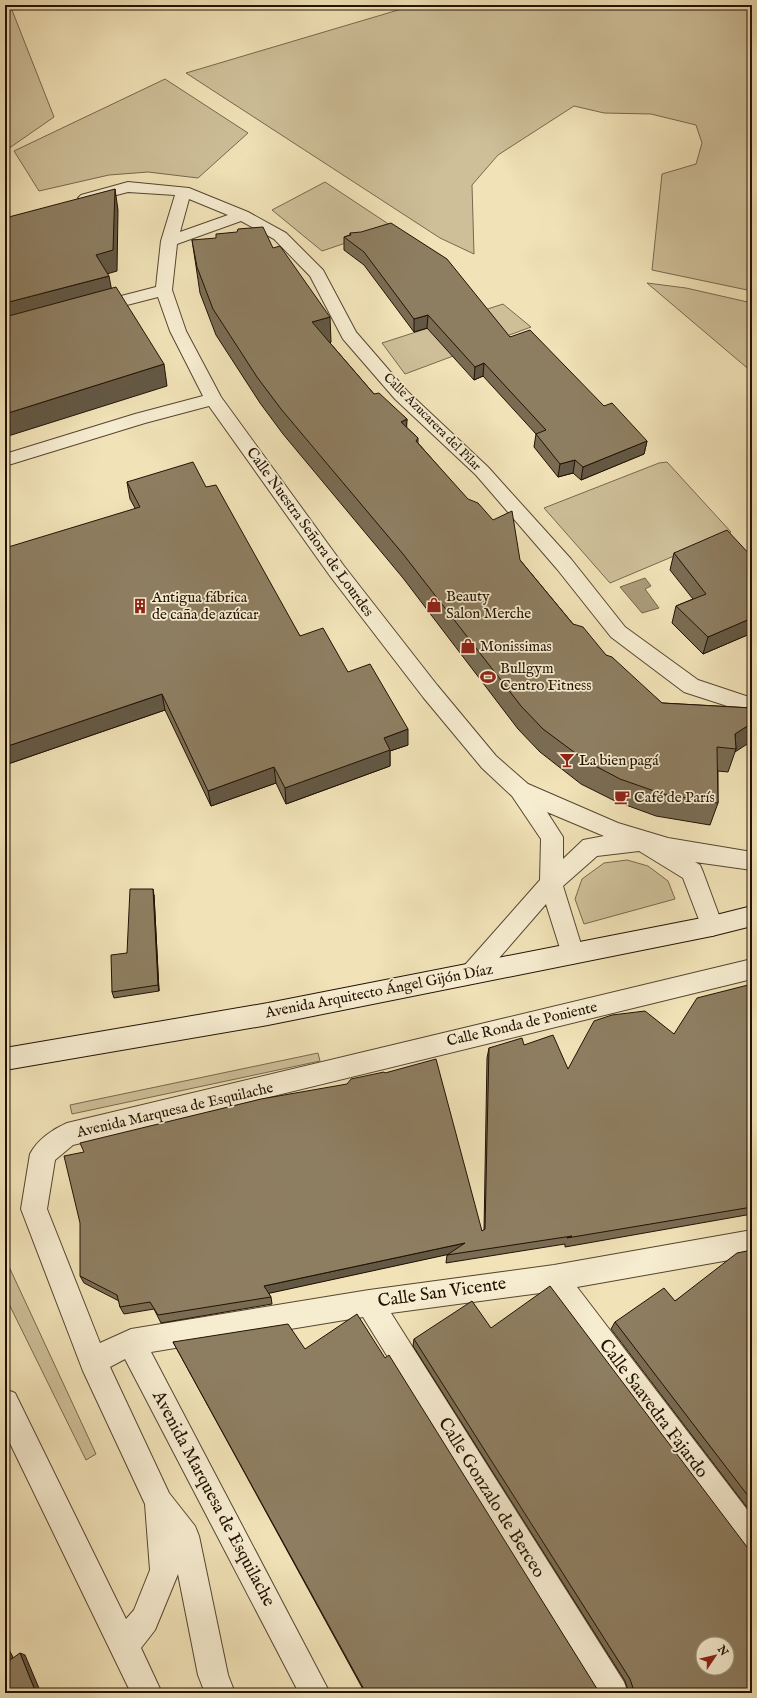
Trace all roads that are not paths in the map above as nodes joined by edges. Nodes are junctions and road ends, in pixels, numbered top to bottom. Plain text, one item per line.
1 (184, 191) junction
2 (67, 202) edge
3 (242, 215) junction
4 (169, 241) junction
5 (164, 290) junction
6 (78, 313) edge
7 (213, 399) junction
8 (5, 460) edge
9 (752, 706) edge
10 (520, 790) junction
11 (642, 841) junction
12 (752, 860) edge
13 (552, 884) junction
14 (752, 916) edge
15 (712, 926) junction
16 (572, 954) junction
17 (752, 969) edge
18 (472, 973) junction
19 (5, 1059) edge
20 (293, 1082) joint
21 (752, 1244) edge
22 (554, 1278) junction
23 (369, 1303) junction
24 (131, 1342) junction
25 (93, 1361) junction
26 (5, 1403) edge
27 (159, 1503) junction
28 (752, 1540) edge
29 (124, 1645) junction
30 (147, 1693) edge
31 (220, 1693) edge
32 (315, 1693) edge
33 (613, 1693) edge

1 - 2 street, Calle Azucarera del Pilar
1 - 3 street, Calle Azucarera del Pilar
1 - 4 street, Calle Nuestra Señora de Lourdes
3 - 4 street
3 - 9 street, Calle Azucarera del Pilar
4 - 5 street, Calle Nuestra Señora de Lourdes
5 - 6 street
5 - 7 street, Calle Nuestra Señora de Lourdes
7 - 8 street
7 - 10 street, Calle Nuestra Señora de Lourdes
10 - 11 street, Calle Nuestra Señora de Lourdes
10 - 13 street, Calle Nuestra Señora de Lourdes
11 - 12 street, Calle Nuestra Señora de Lourdes
11 - 13 street
11 - 15 street
13 - 16 street, Calle Nuestra Señora de Lourdes
13 - 18 street
14 - 15 street, Avenida Arquitecto Ángel Gijón Díaz
15 - 16 street, Avenida Arquitecto Ángel Gijón Díaz
16 - 18 street, Avenida Arquitecto Ángel Gijón Díaz
17 - 20 street, Calle Ronda de Poniente
18 - 19 street, Avenida Arquitecto Ángel Gijón Díaz
20 - 25 street, Avenida Marquesa de Esquilache
21 - 22 street, Calle San Vicente
22 - 23 street, Calle San Vicente
22 - 28 street, Calle Saavedra Fajardo
23 - 24 street, Calle San Vicente
23 - 33 street, Calle Gonzalo de Berceo
24 - 25 street
24 - 32 street, Avenida Marquesa de Esquilache
25 - 27 street, Avenida Marquesa de Esquilache
26 - 29 street
27 - 29 street, Avenida Marquesa de Esquilache
27 - 31 street, Avenida Marquesa de Esquilache
29 - 30 street

